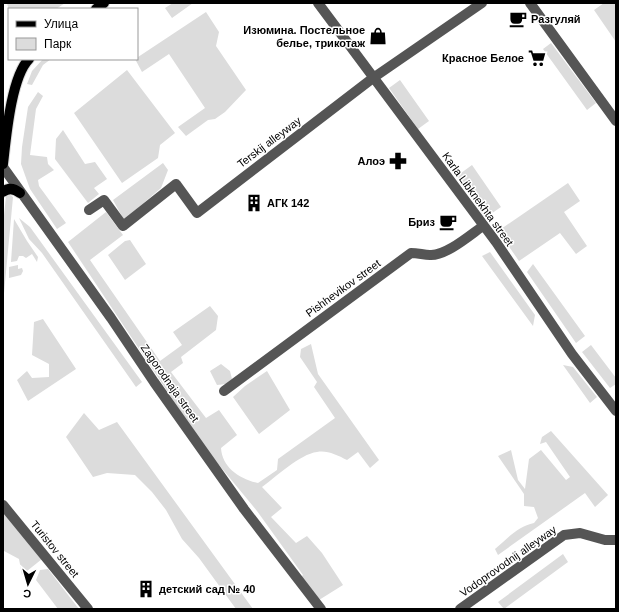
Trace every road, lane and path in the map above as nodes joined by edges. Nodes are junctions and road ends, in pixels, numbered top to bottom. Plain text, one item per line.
1 (318, 3) edge
2 (482, 3) edge
3 (530, 3) edge
4 (28, 60) edge
5 (373, 78) junction
6 (10, 109) junction
7 (616, 121) edge
8 (3, 127) edge
9 (3, 165) edge
10 (3, 192) edge
11 (20, 193) junction
12 (89, 210) dead end
13 (483, 226) junction
14 (224, 391) dead end
15 (616, 411) edge
16 (3, 505) edge
17 (616, 540) edge
18 (88, 609) edge
19 (321, 609) edge
20 (460, 609) edge

1 - 5 street, Karla Libknekhta street
2 - 5 street, Terskij alleyway
3 - 7 street
4 - 6 main road
5 - 12 street, Terskij alleyway
5 - 13 street, Karla Libknekhta street
6 - 8 main road
6 - 9 main road
9 - 11 street, Zagorodnaja street
10 - 11 main road
11 - 19 street, Zagorodnaja street
13 - 14 street, Pishhevikov street
13 - 15 street, Karla Libknekhta street
16 - 18 street, Turistov street
17 - 20 street, Vodoprovodnij alleyway

